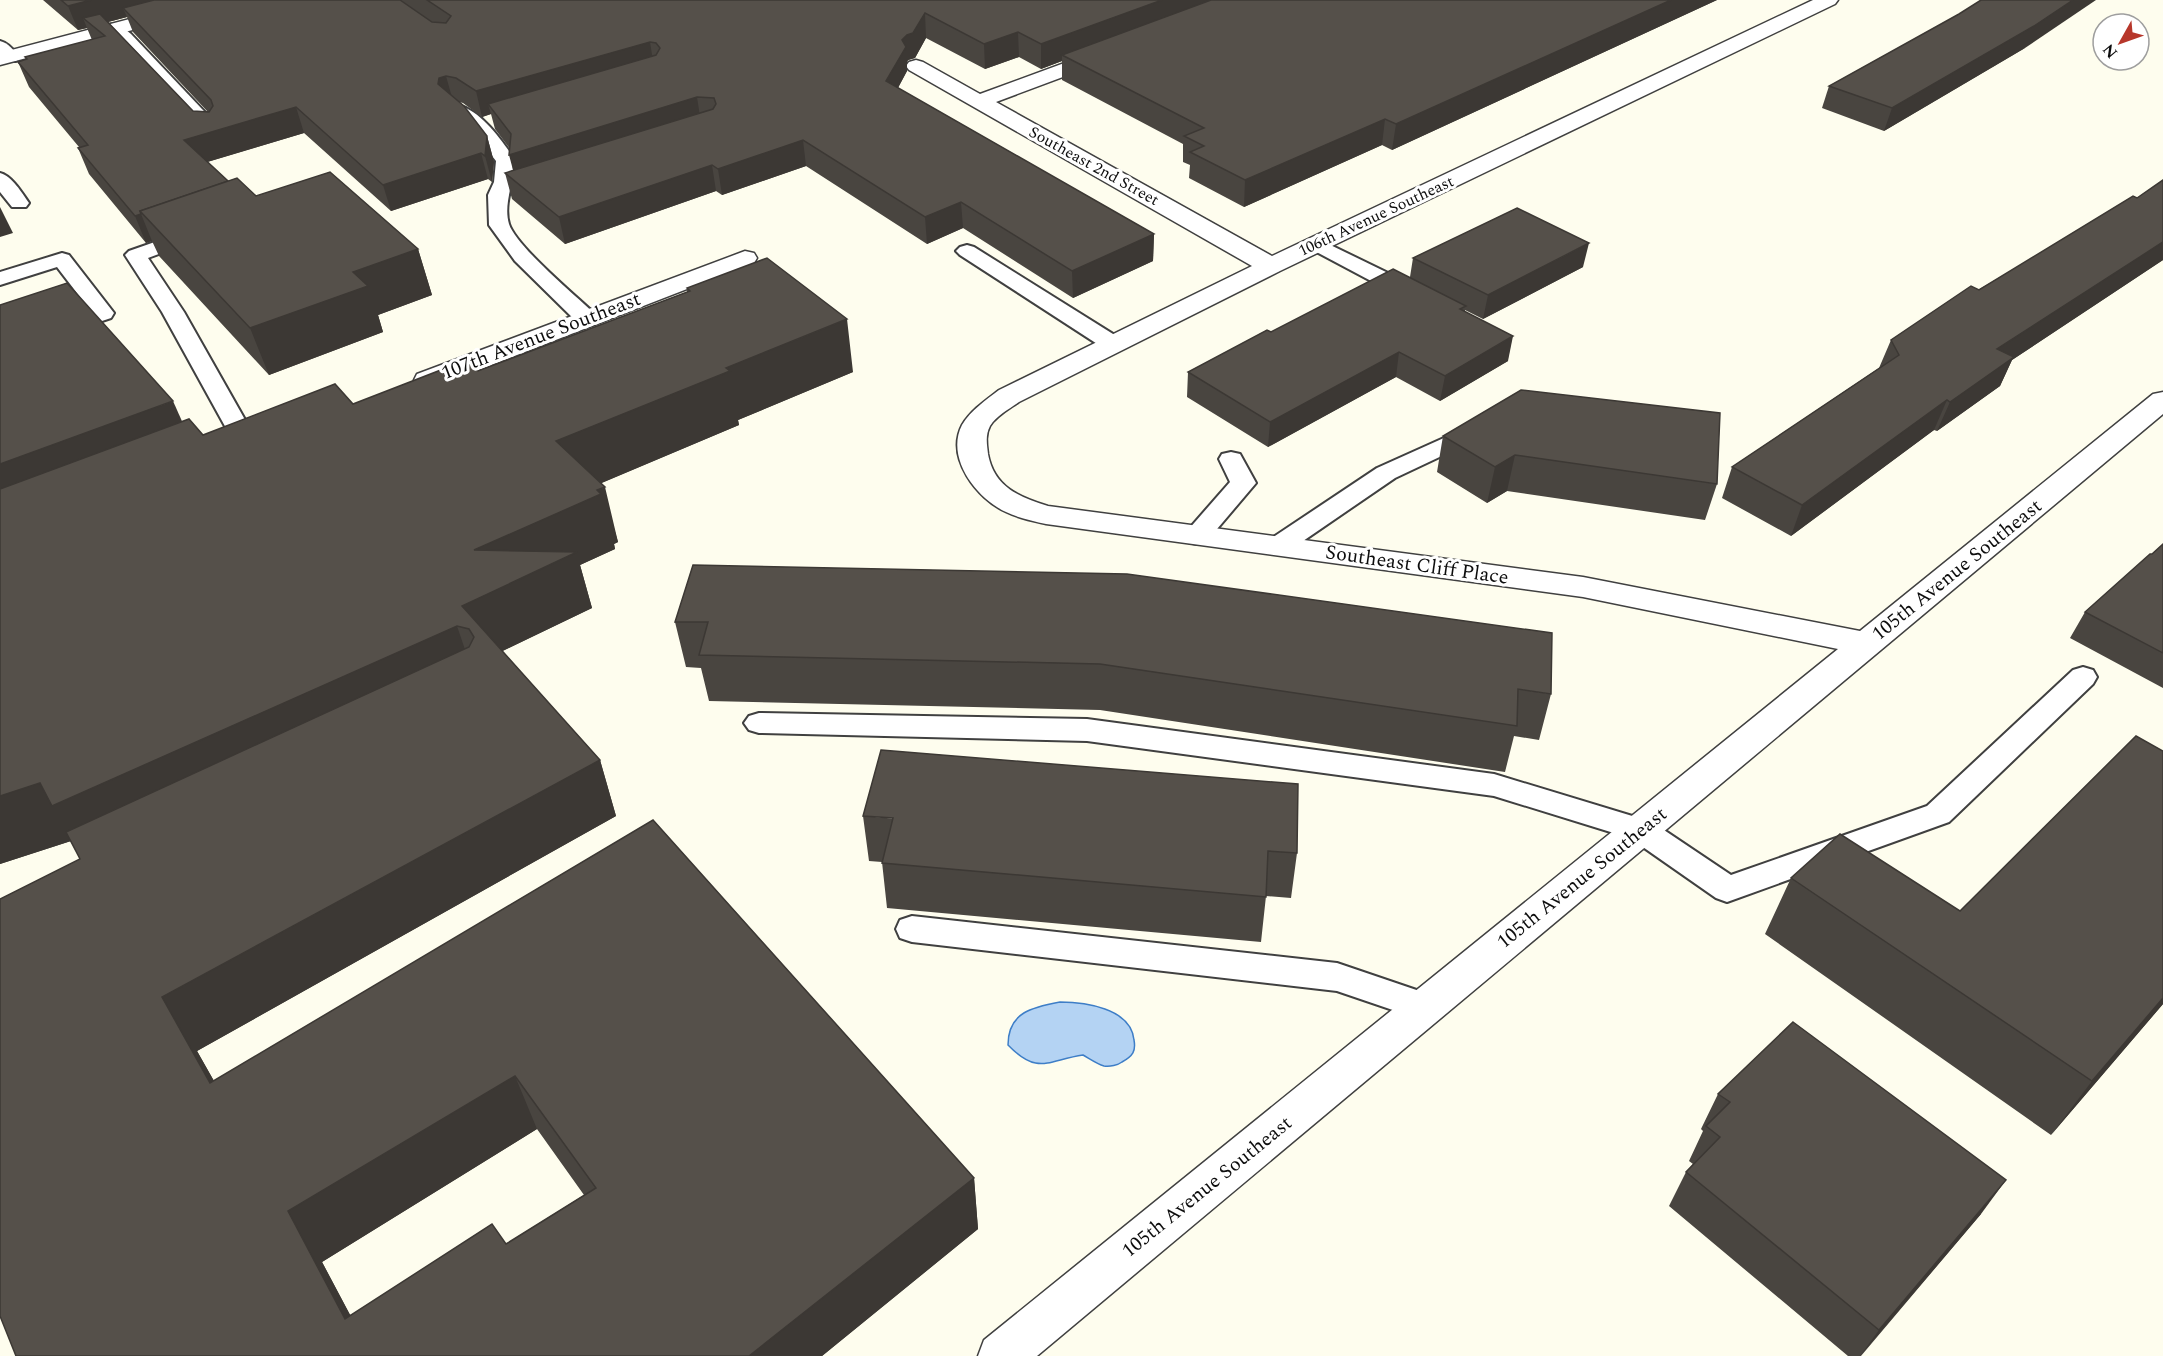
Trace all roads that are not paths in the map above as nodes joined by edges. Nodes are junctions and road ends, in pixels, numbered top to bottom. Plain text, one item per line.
1 (224, 0) edge
2 (1828, 0) edge
3 (114, 29) junction
4 (1120, 49) edge
5 (3, 54) edge
6 (916, 66) dead end
7 (980, 101) junction
8 (454, 108) edge
9 (501, 120) edge
10 (479, 126) junction
11 (212, 131) edge
12 (0, 179) edge
13 (520, 188) edge
14 (498, 195) junction
15 (19, 203) dead end
16 (211, 229) edge
17 (1316, 244) junction
18 (967, 250) dead end
19 (745, 258) dead end
20 (1271, 266) junction
21 (0, 279) edge
22 (1432, 304) edge
23 (587, 319) junction
24 (1113, 344) junction
25 (0, 348) edge
26 (402, 389) edge
27 (2163, 400) edge
28 (1494, 422) edge
29 (249, 448) edge
30 (1232, 459) dead end
31 (977, 472) joint
32 (1197, 536) junction
33 (1278, 546) junction
34 (1868, 644) junction
35 (2083, 677) dead end
36 (759, 723) dead end
37 (1641, 830) junction
38 (912, 928) dead end
39 (1425, 1007) junction
40 (1001, 1356) edge

1 - 3 street
2 - 17 street, 106th Avenue Southeast
3 - 5 street
3 - 11 lane
4 - 7 street
6 - 7 street, Southeast 2nd Street
7 - 20 street, Southeast 2nd Street
8 - 10 lane
9 - 10 lane
10 - 14 lane
12 - 15 lane
13 - 14 lane
14 - 23 lane
16 - 29 lane
17 - 20 street, 106th Avenue Southeast
17 - 22 lane
18 - 24 lane
19 - 23 street, 107th Avenue Southeast
20 - 24 street, 106th Avenue Southeast
21 - 25 lane
23 - 26 street, 107th Avenue Southeast
24 - 31 street, 106th Avenue Southeast
27 - 34 street, 105th Avenue Southeast
28 - 33 lane
30 - 32 lane
31 - 32 street, Southeast Cliff Place
32 - 33 street, Southeast Cliff Place
33 - 34 street, Southeast Cliff Place
34 - 37 street, 105th Avenue Southeast
35 - 37 lane
36 - 37 lane
37 - 39 street, 105th Avenue Southeast
38 - 39 lane
39 - 40 street, 105th Avenue Southeast

